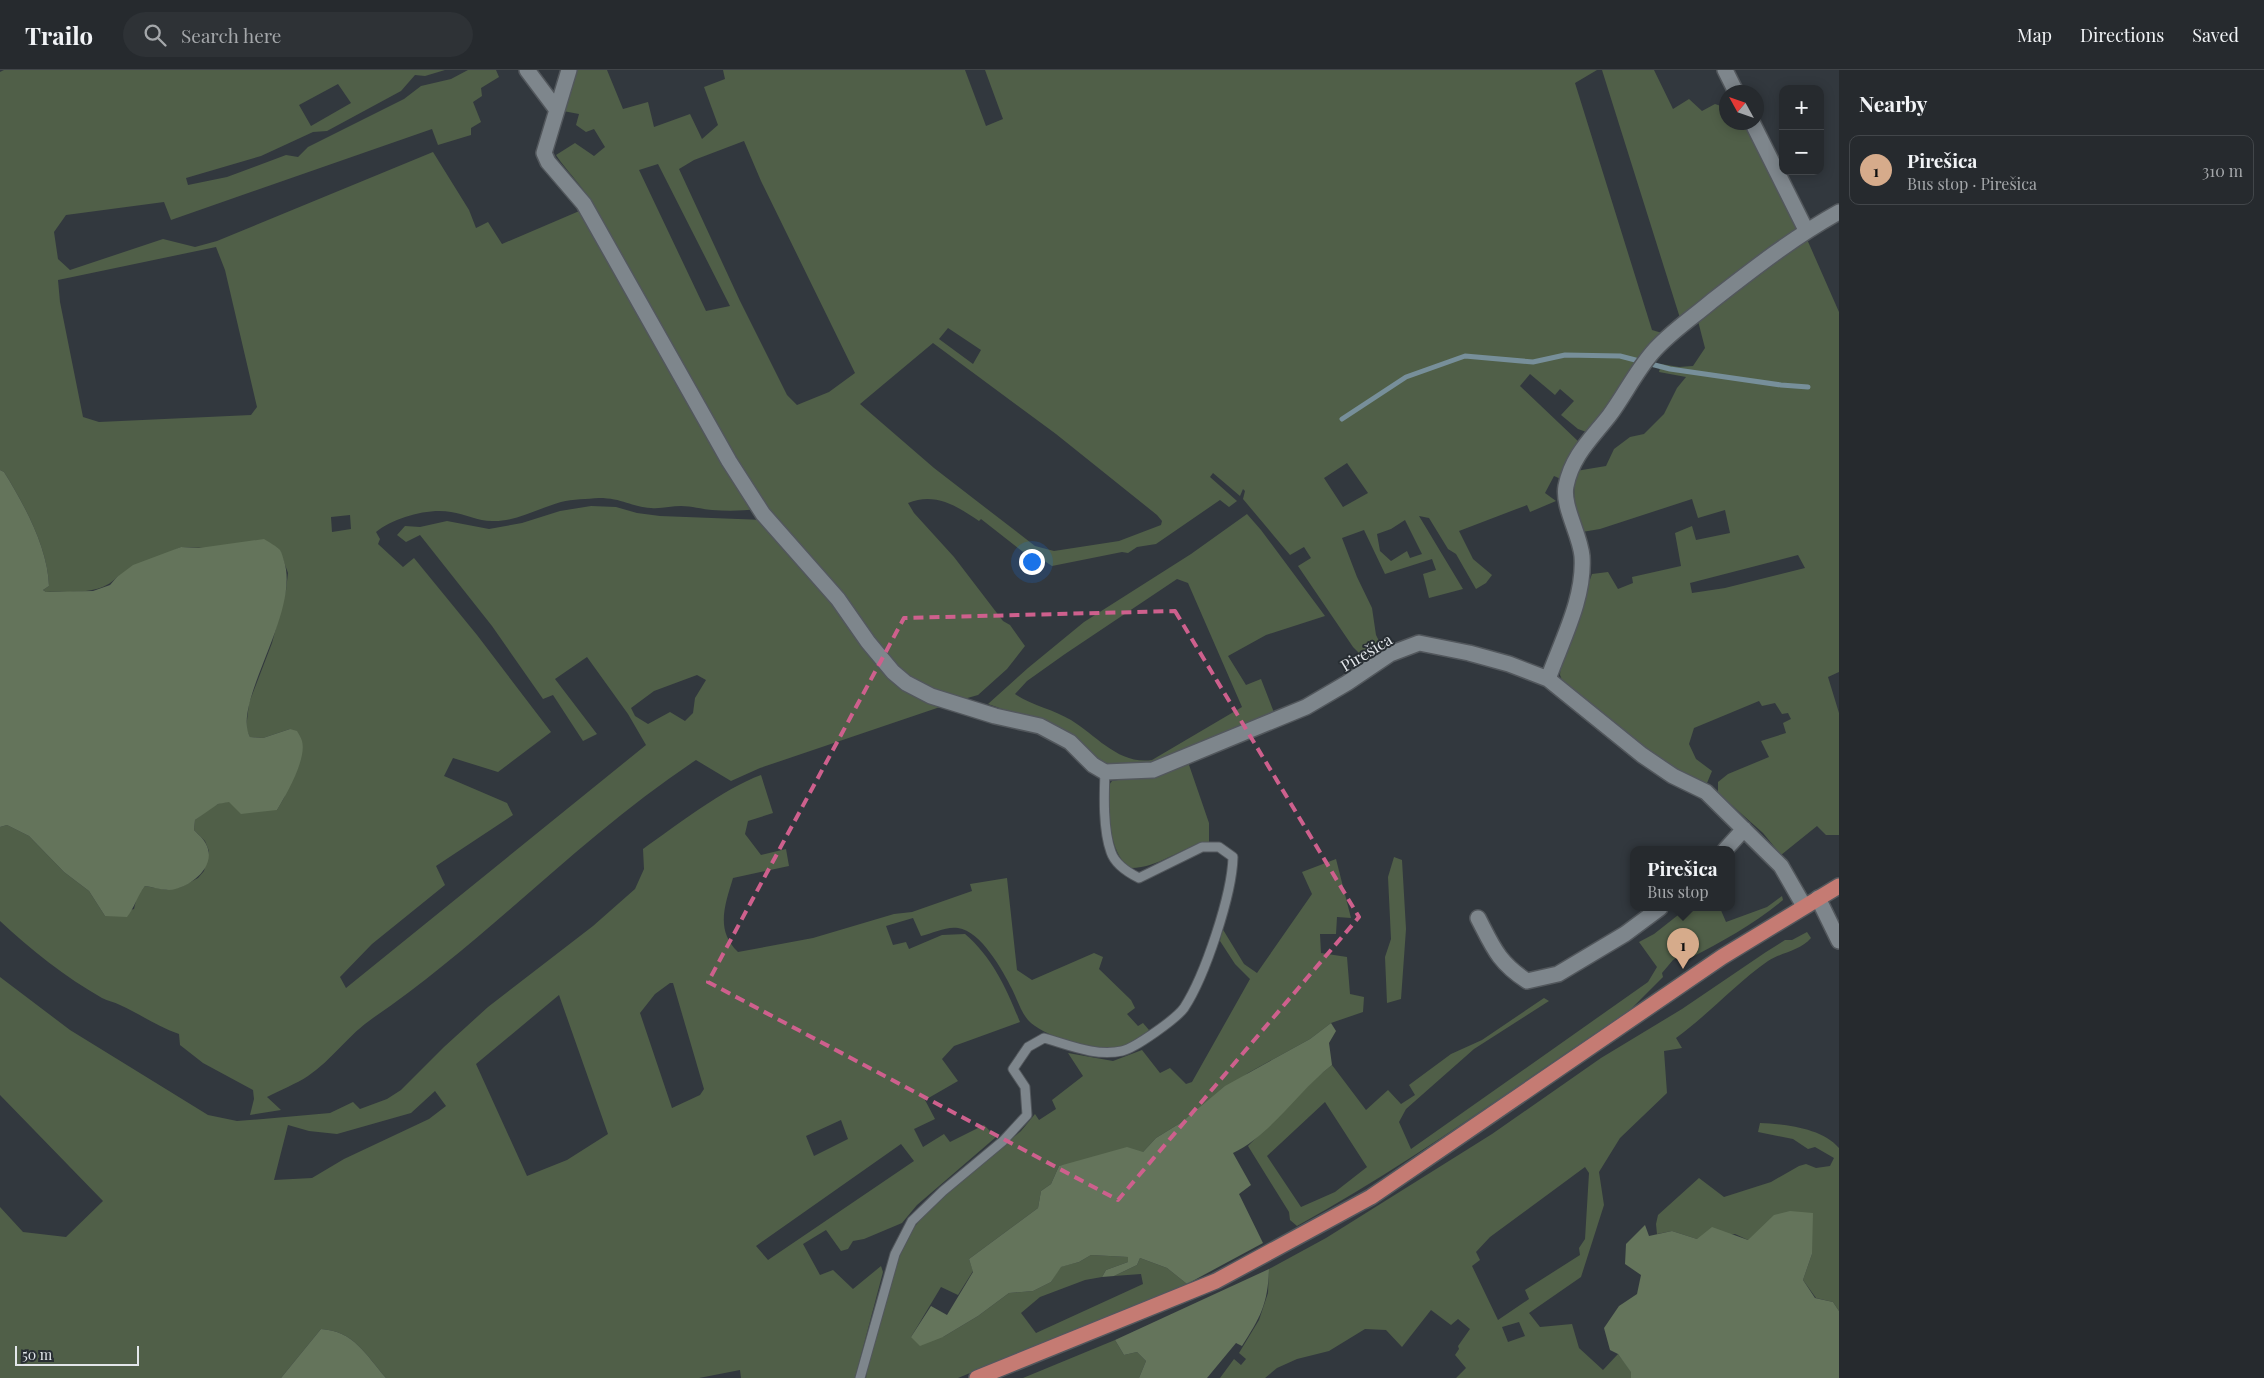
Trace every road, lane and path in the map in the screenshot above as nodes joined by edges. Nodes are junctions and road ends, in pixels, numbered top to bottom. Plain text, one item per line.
1 (528, 70) edge
2 (569, 70) edge
3 (1725, 70) edge
4 (1732, 85) edge
5 (557, 110) junction
6 (1756, 130) edge
7 (1839, 212) edge
8 (1806, 230) junction
9 (1548, 679) junction
10 (1105, 772) junction
11 (1744, 829) junction
12 (1729, 846) edge
13 (1839, 886) edge
14 (1811, 902) junction
15 (1656, 911) edge
16 (1478, 918) dead end
17 (1837, 933) edge
18 (860, 1378) edge
19 (977, 1378) edge

1 - 5 street
2 - 5 street
3 - 4 street
5 - 10 street
6 - 8 street
7 - 8 street
8 - 9 street
9 - 10 street, Pirešica
9 - 11 street, Pirešica
10 - 18 lane
11 - 12 street
11 - 14 street, Pirešica
13 - 14 main road
14 - 17 street, Pirešica
14 - 19 main road
15 - 16 street

